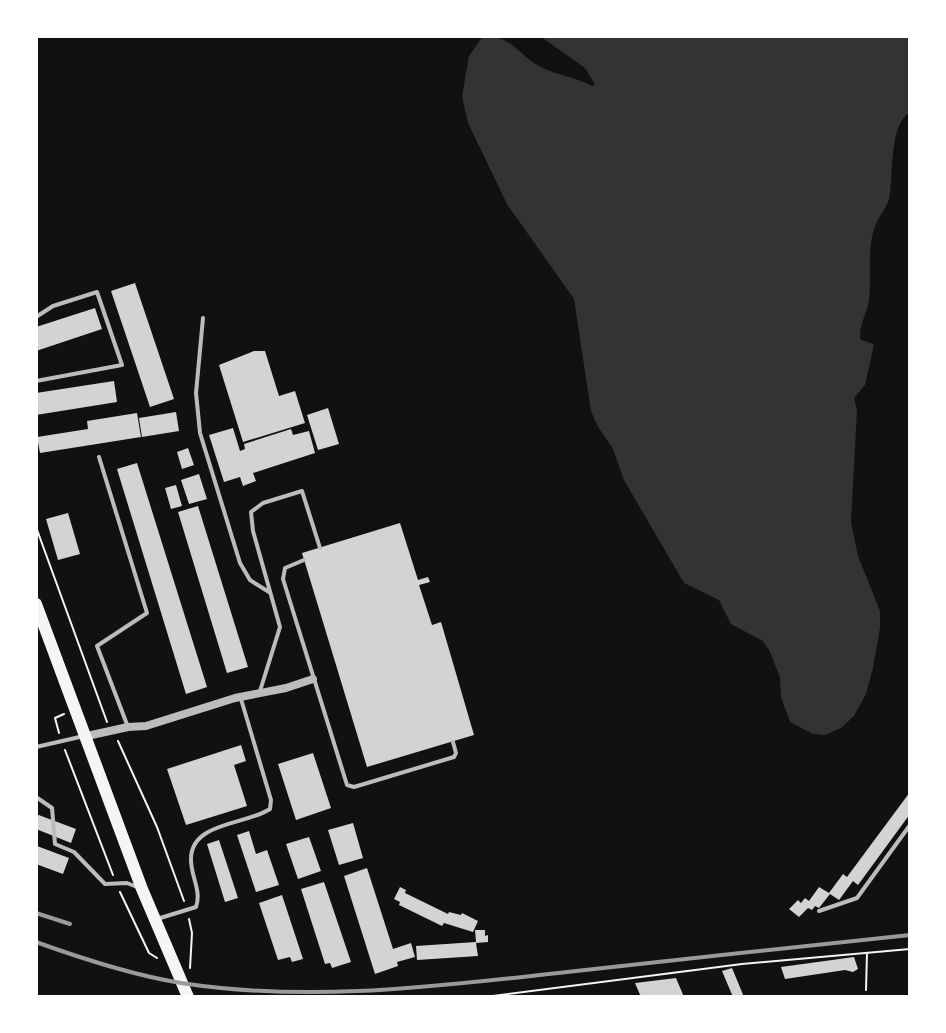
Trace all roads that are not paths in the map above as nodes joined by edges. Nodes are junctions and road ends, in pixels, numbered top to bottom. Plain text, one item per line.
1 (36, 317) edge
2 (203, 318) dead end
3 (36, 381) edge
4 (99, 457) dead end
5 (320, 548) dead end
6 (304, 560) dead end
7 (271, 593) junction
8 (36, 604) edge
9 (313, 679) junction
10 (260, 693) junction
11 (240, 697) junction
12 (128, 727) junction
13 (87, 736) junction
14 (453, 742) dead end
15 (36, 747) edge
16 (36, 797) edge
17 (910, 825) edge
18 (142, 889) junction
19 (819, 911) dead end
20 (155, 919) junction
21 (188, 997) edge

1 - 3 lane
2 - 7 lane
4 - 12 lane
5 - 7 lane
6 - 9 lane
7 - 10 lane
8 - 13 main road
9 - 10 street
9 - 14 lane
10 - 11 street
11 - 12 street
11 - 20 lane
12 - 13 street
13 - 15 lane
13 - 18 main road
16 - 18 lane
17 - 19 lane
18 - 20 main road
20 - 21 main road

